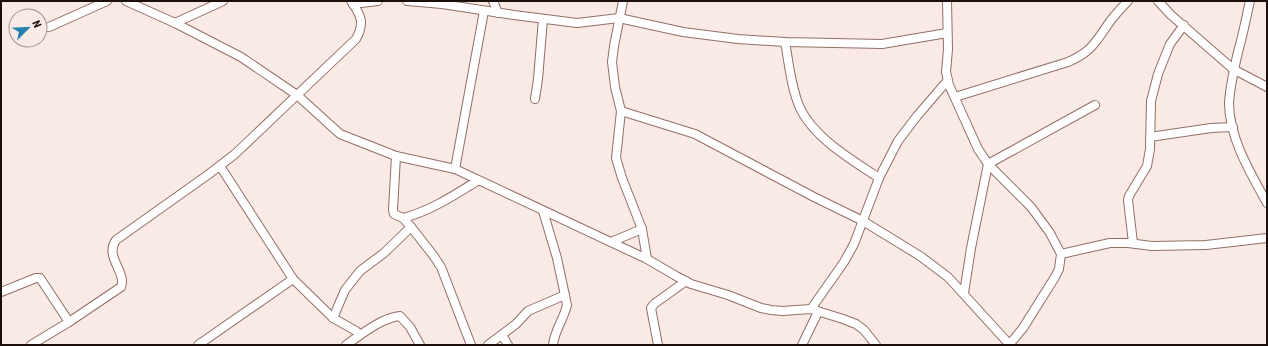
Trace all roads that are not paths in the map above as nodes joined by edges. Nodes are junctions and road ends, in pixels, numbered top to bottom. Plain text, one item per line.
1 (107, 1) edge
2 (126, 1) edge
3 (223, 1) edge
4 (378, 1) edge
5 (407, 1) edge
6 (493, 1) edge
7 (622, 1) edge
8 (946, 1) edge
9 (1128, 1) edge
10 (1158, 1) edge
11 (1250, 1) edge
12 (352, 3) edge
13 (463, 4) edge
14 (484, 11) junction
15 (498, 13) junction
16 (619, 18) junction
17 (543, 19) junction
18 (175, 23) junction
19 (1184, 25) junction
20 (49, 27) dead end
21 (948, 33) junction
22 (785, 42) junction
23 (1233, 69) junction
24 (948, 80) junction
25 (1267, 88) edge
26 (297, 95) junction
27 (955, 97) junction
28 (535, 99) dead end
29 (1095, 105) dead end
30 (621, 111) junction
31 (1233, 127) junction
32 (1150, 137) junction
33 (396, 156) junction
34 (988, 164) junction
35 (220, 166) junction
36 (455, 170) junction
37 (879, 178) junction
38 (477, 181) junction
39 (1267, 203) edge
40 (543, 211) junction
41 (403, 218) junction
42 (863, 221) junction
43 (411, 227) junction
44 (642, 229) junction
45 (1267, 238) edge
46 (611, 242) junction
47 (1133, 243) junction
48 (1062, 254) junction
49 (647, 259) junction
50 (293, 279) junction
51 (686, 281) junction
52 (1, 292) edge
53 (964, 293) junction
54 (565, 295) junction
55 (814, 310) junction
56 (333, 318) junction
57 (69, 322) junction
58 (360, 335) junction
59 (502, 335) junction
60 (31, 345) edge
61 (198, 345) edge
62 (346, 345) edge
63 (420, 345) edge
64 (471, 345) edge
65 (488, 345) edge
66 (508, 345) edge
67 (553, 345) edge
68 (658, 345) edge
69 (802, 345) edge
70 (876, 345) edge
71 (1009, 345) edge

1 - 20 street
2 - 18 street
3 - 18 street
4 - 12 street
5 - 13 street
6 - 15 street
7 - 16 street
8 - 21 street
9 - 27 street
10 - 19 street
11 - 23 street
12 - 26 street
13 - 14 street
14 - 15 street
14 - 36 street
15 - 17 street
16 - 17 street
16 - 22 street
16 - 30 street
17 - 28 street
18 - 26 street
19 - 23 street
19 - 32 street
21 - 22 street
21 - 24 street
22 - 37 street
23 - 25 street
23 - 31 street
24 - 27 street
24 - 37 street
26 - 33 street
26 - 35 street
27 - 34 street
29 - 34 street
30 - 42 street
30 - 44 street
31 - 32 street
31 - 39 street
32 - 47 street
33 - 36 street
33 - 41 street
34 - 48 street
34 - 53 street
35 - 50 street
35 - 57 street
36 - 38 street
37 - 42 street
38 - 40 street
38 - 41 street
40 - 46 street
40 - 54 street
41 - 43 street
42 - 53 street
42 - 55 street
43 - 56 street
43 - 64 street
44 - 46 street
44 - 49 street
45 - 47 street
46 - 49 street
47 - 48 street
48 - 71 street
49 - 51 street
50 - 56 street
50 - 61 street
51 - 55 street
51 - 68 street
52 - 57 street
53 - 71 street
54 - 59 street
54 - 67 street
55 - 69 street
55 - 70 street
56 - 58 street
57 - 60 street
58 - 62 street
58 - 63 street
59 - 65 street
59 - 66 street

